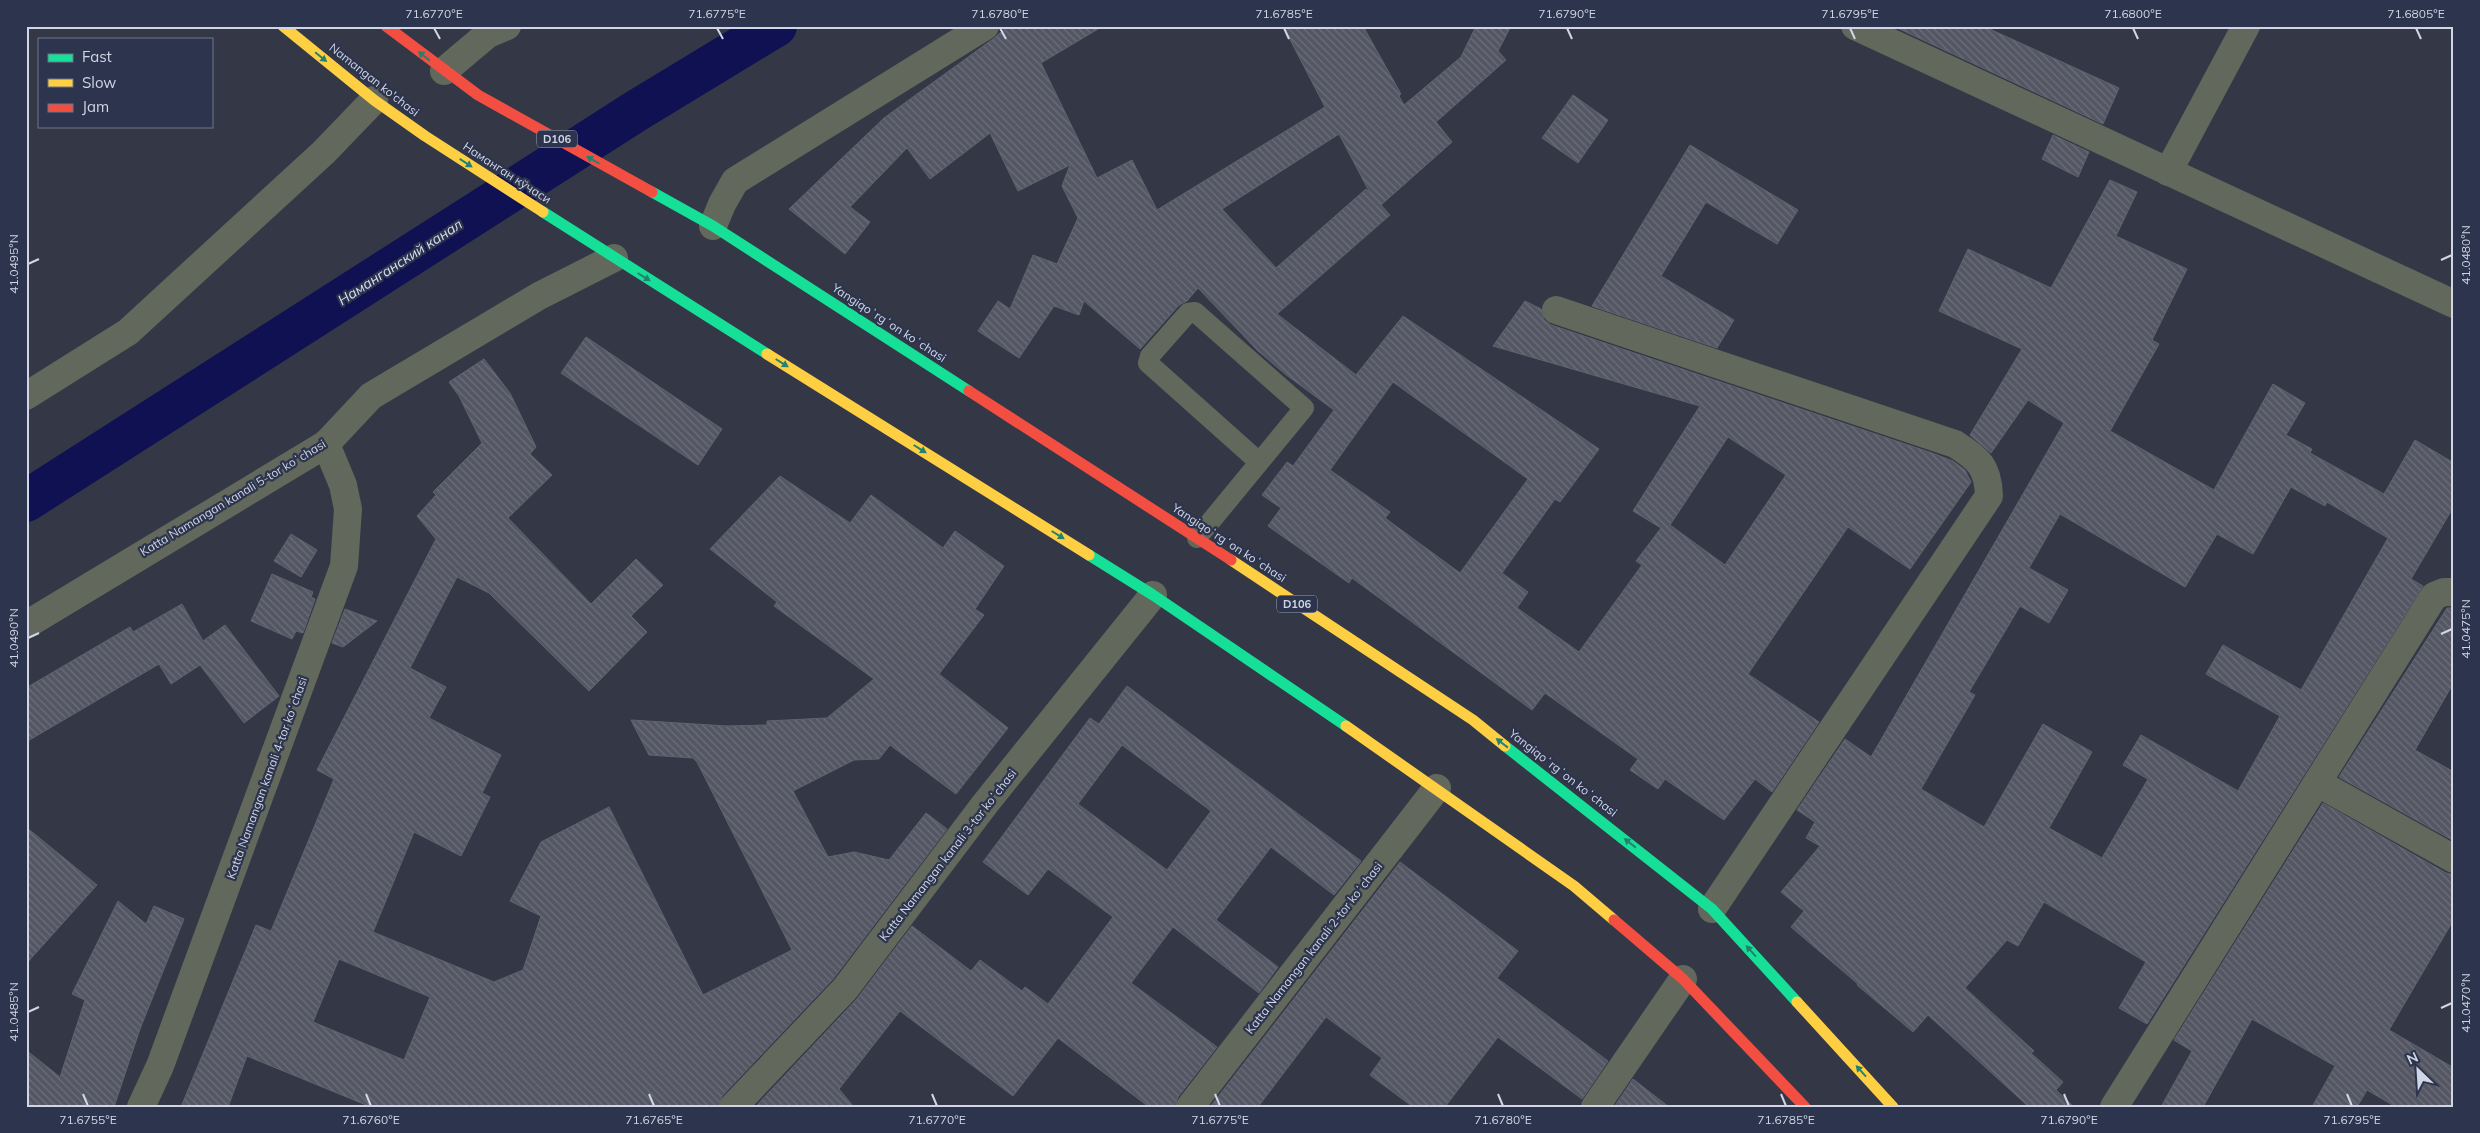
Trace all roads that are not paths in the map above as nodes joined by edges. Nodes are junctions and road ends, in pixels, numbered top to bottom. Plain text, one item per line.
1 (283, 26) edge
2 (386, 26) edge
3 (507, 26) edge
4 (985, 26) edge
5 (1855, 26) edge
6 (2246, 26) edge
7 (444, 72) junction
8 (374, 100) junction
9 (425, 136) joint
10 (2168, 172) junction
11 (713, 226) junction
12 (614, 258) junction
13 (2454, 304) edge
14 (1556, 310) dead end
15 (26, 396) edge
16 (326, 444) junction
17 (1260, 462) junction
18 (1197, 538) junction
19 (2454, 592) edge
20 (1153, 595) junction
21 (26, 625) edge
22 (2318, 783) junction
23 (1437, 788) junction
24 (2454, 859) edge
25 (1712, 909) junction
26 (1684, 979) junction
27 (142, 1107) edge
28 (733, 1107) edge
29 (1190, 1107) edge
30 (1595, 1107) edge
31 (1805, 1107) edge
32 (1894, 1107) edge
33 (2114, 1107) edge

1 -> 8 main road, Namangan ko'chasi
7 -> 2 main road, D106
3 - 7 street
4 - 11 street
5 - 10 street
6 - 10 street
11 -> 7 main road, Yangiqoʻrgʻon koʻchasi / D106
8 - 9 main road, Namangan ko'chasi
8 - 15 street
9 -> 12 main road, Наманган кўчаси
10 - 13 street
11 - 18 main road, Yangiqoʻrgʻon koʻchasi / D106
12 - 16 street, Katta Namangan kanali 5-tor koʻchasi
12 -> 20 main road
14 - 25 street
16 - 21 street, Katta Namangan kanali 5-tor koʻchasi
16 - 27 street, Katta Namangan kanali 4-tor koʻchasi
17 - 17 lane
17 - 18 lane
25 -> 18 main road, Yangiqoʻrgʻon koʻchasi / D106
19 - 22 street
20 - 23 main road
20 - 28 street, Katta Namangan kanali 3-tor koʻchasi
22 - 24 street
22 - 33 street
23 - 26 main road
23 - 29 street, Katta Namangan kanali 2-tor koʻchasi
32 -> 25 main road, Yangiqoʻrgʻon koʻchasi / D106
26 - 30 street
26 - 31 main road

